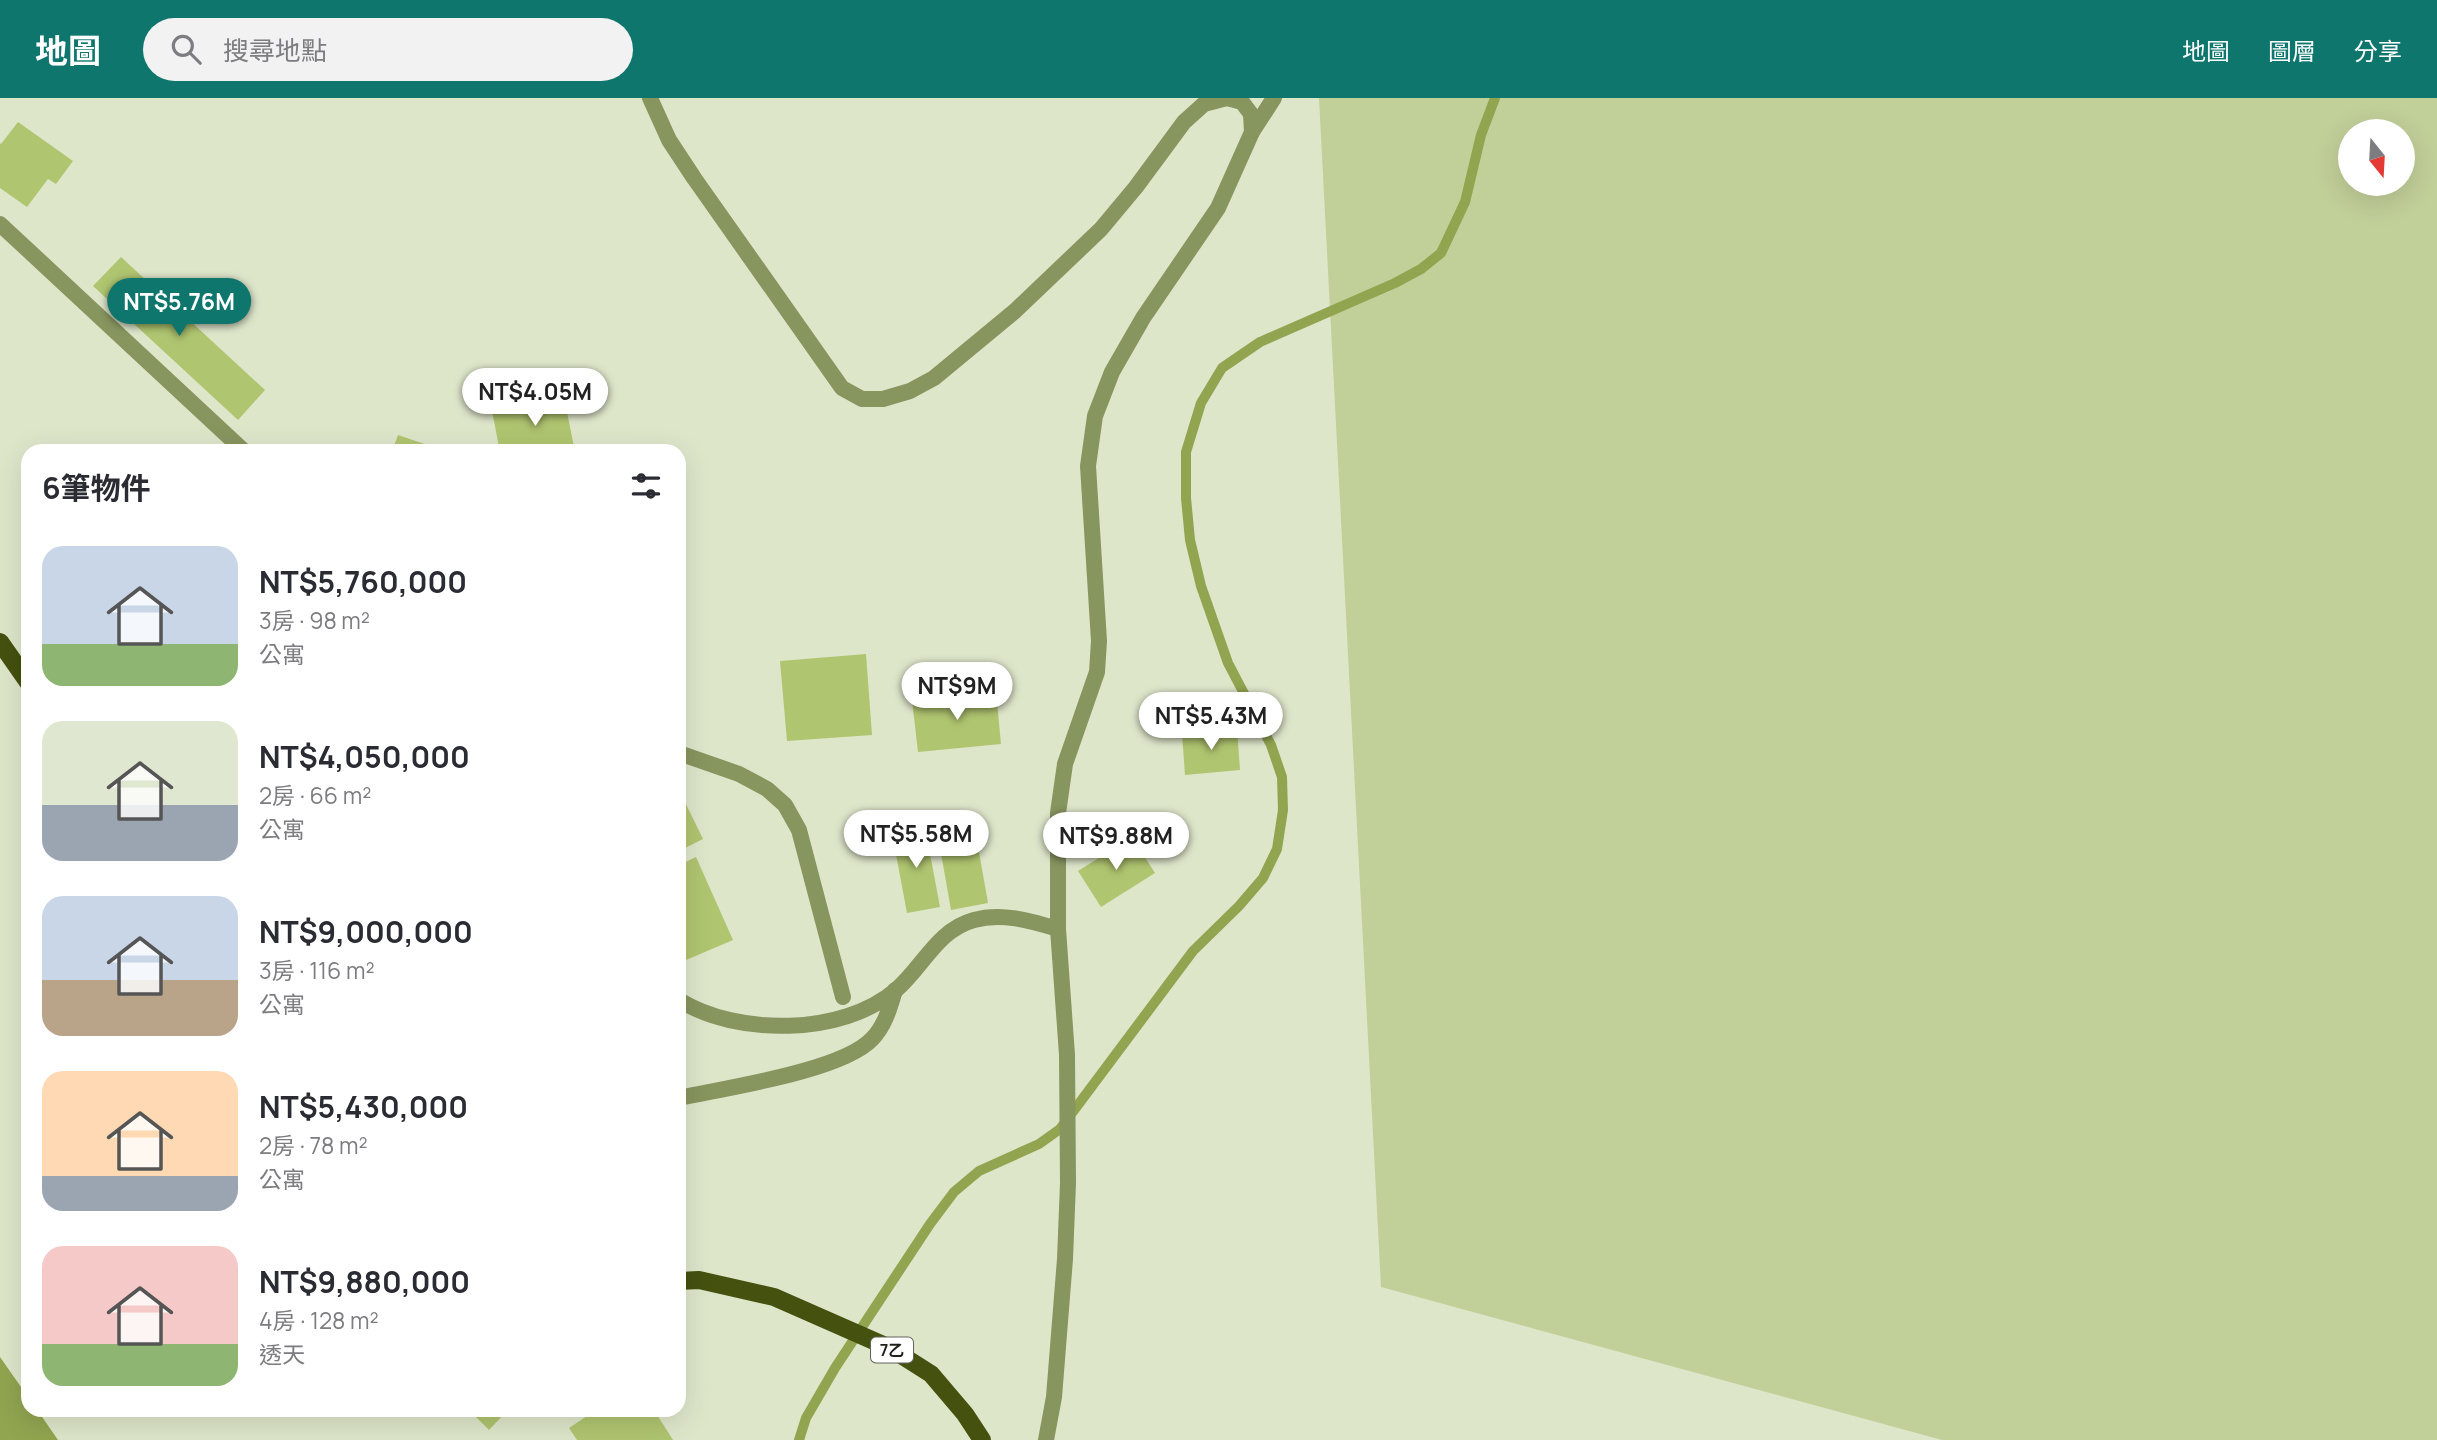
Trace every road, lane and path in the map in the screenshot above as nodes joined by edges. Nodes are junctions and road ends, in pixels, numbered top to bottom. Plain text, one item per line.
1 (650, 98) edge
2 (1275, 98) edge
3 (1252, 132) junction
4 (0, 224) edge
5 (236, 444) edge
6 (0, 642) edge
7 (21, 672) edge
8 (686, 756) edge
9 (1058, 929) junction
10 (895, 990) junction
11 (843, 997) dead end
12 (686, 1004) edge
13 (686, 1096) edge
14 (686, 1281) edge
15 (982, 1440) edge
16 (1046, 1440) edge

1 - 3 lane
2 - 3 lane
3 - 9 lane
4 - 5 lane
6 - 7 main road
8 - 11 lane
9 - 10 lane
9 - 16 lane
10 - 12 lane
10 - 13 lane
14 - 15 main road, 7乙

